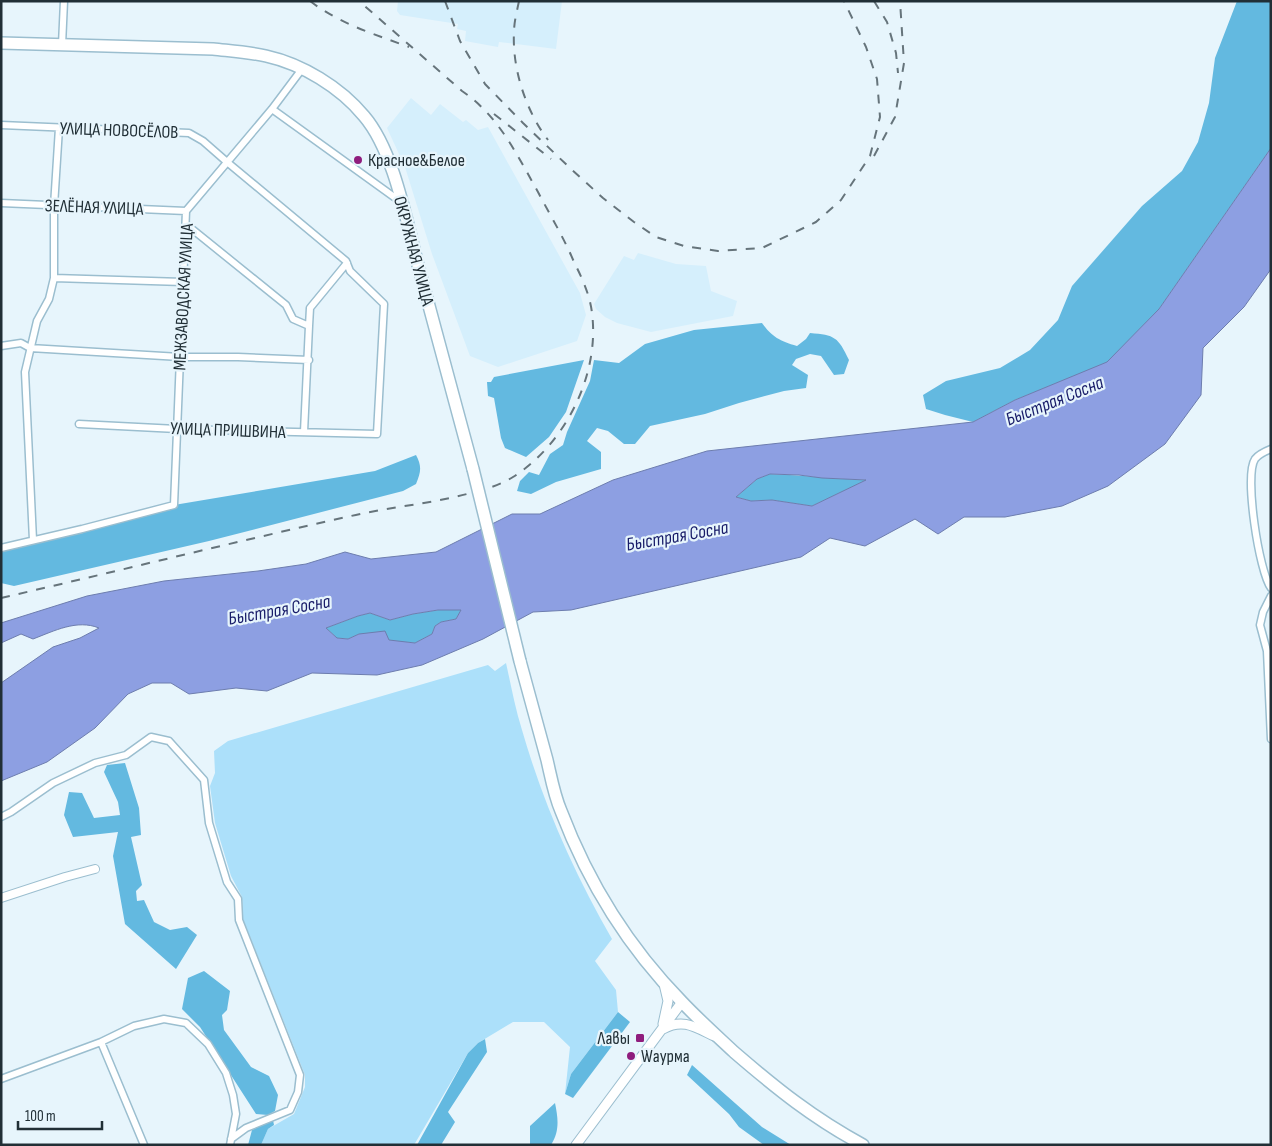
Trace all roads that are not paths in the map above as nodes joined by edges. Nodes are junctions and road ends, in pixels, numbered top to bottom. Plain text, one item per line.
1 (64, 1) edge
2 (1, 43) edge
3 (62, 45) junction
4 (302, 69) junction
5 (272, 109) junction
6 (1, 125) edge
7 (59, 128) junction
8 (227, 162) junction
9 (1, 203) edge
10 (402, 203) junction
11 (54, 206) junction
12 (186, 211) junction
13 (187, 225) junction
14 (347, 263) junction
15 (54, 278) junction
16 (183, 282) junction
17 (309, 326) junction
18 (1, 346) edge
19 (30, 348) junction
20 (180, 357) junction
21 (309, 360) junction
22 (79, 424) dead end
23 (177, 429) junction
24 (304, 432) junction
25 (377, 434) joint
26 (1271, 448) edge
27 (33, 540) junction
28 (1, 548) edge
29 (1271, 588) edge
30 (1271, 596) edge
31 (1271, 739) edge
32 (1, 817) edge
33 (95, 870) dead end
34 (1, 898) edge
35 (663, 981) junction
36 (682, 1002) junction
37 (661, 1031) junction
38 (720, 1039) junction
39 (101, 1042) junction
40 (1, 1079) edge
41 (231, 1142) edge
42 (144, 1145) edge
43 (576, 1145) edge
44 (863, 1145) edge

1 - 3 street
2 - 3 highway, ОКРУЖНАЯ УЛИЦА
3 - 4 highway, ОКРУЖНАЯ УЛИЦА
4 - 5 street, МЕЖЗАВОДСКАЯ УЛИЦА
4 - 10 highway, ОКРУЖНАЯ УЛИЦА
5 - 8 street, МЕЖЗАВОДСКАЯ УЛИЦА
5 - 10 street
6 - 7 street, УЛИЦА НОВОСЁЛОВ
7 - 8 street, УЛИЦА НОВОСЁЛОВ
7 - 11 street
8 - 12 street, МЕЖЗАВОДСКАЯ УЛИЦА
8 - 14 street, УЛИЦА НОВОСЁЛОВ
9 - 11 street, ЗЕЛЁНАЯ УЛИЦА
10 - 35 highway, ОКРУЖНАЯ УЛИЦА, bridge
11 - 12 street, ЗЕЛЁНАЯ УЛИЦА
11 - 15 street
12 - 13 street, МЕЖЗАВОДСКАЯ УЛИЦА
13 - 16 street, МЕЖЗАВОДСКАЯ УЛИЦА
13 - 17 street
14 - 17 street
14 - 25 street, УЛИЦА НОВОСЁЛОВ
15 - 16 street
15 - 19 street
16 - 20 street, МЕЖЗАВОДСКАЯ УЛИЦА
17 - 21 street
18 - 19 street
19 - 20 street
19 - 27 street
20 - 21 street
20 - 23 street, МЕЖЗАВОДСКАЯ УЛИЦА
21 - 24 street
22 - 23 street, УЛИЦА ПРИШВИНА
23 - 24 street, УЛИЦА ПРИШВИНА
23 - 27 street, МЕЖЗАВОДСКАЯ УЛИЦА
24 - 25 street, УЛИЦА ПРИШВИНА
26 - 29 street
27 - 28 street
30 - 31 street
32 - 41 street
33 - 34 street
35 - 36 highway, ОКРУЖНАЯ УЛИЦА
35 - 37 main road
36 - 37 main road
36 - 38 highway, ОКРУЖНАЯ УЛИЦА
37 - 38 main road
37 - 43 main road
38 - 44 highway, ОКРУЖНАЯ УЛИЦА
39 - 40 street
39 - 41 street
39 - 42 street

